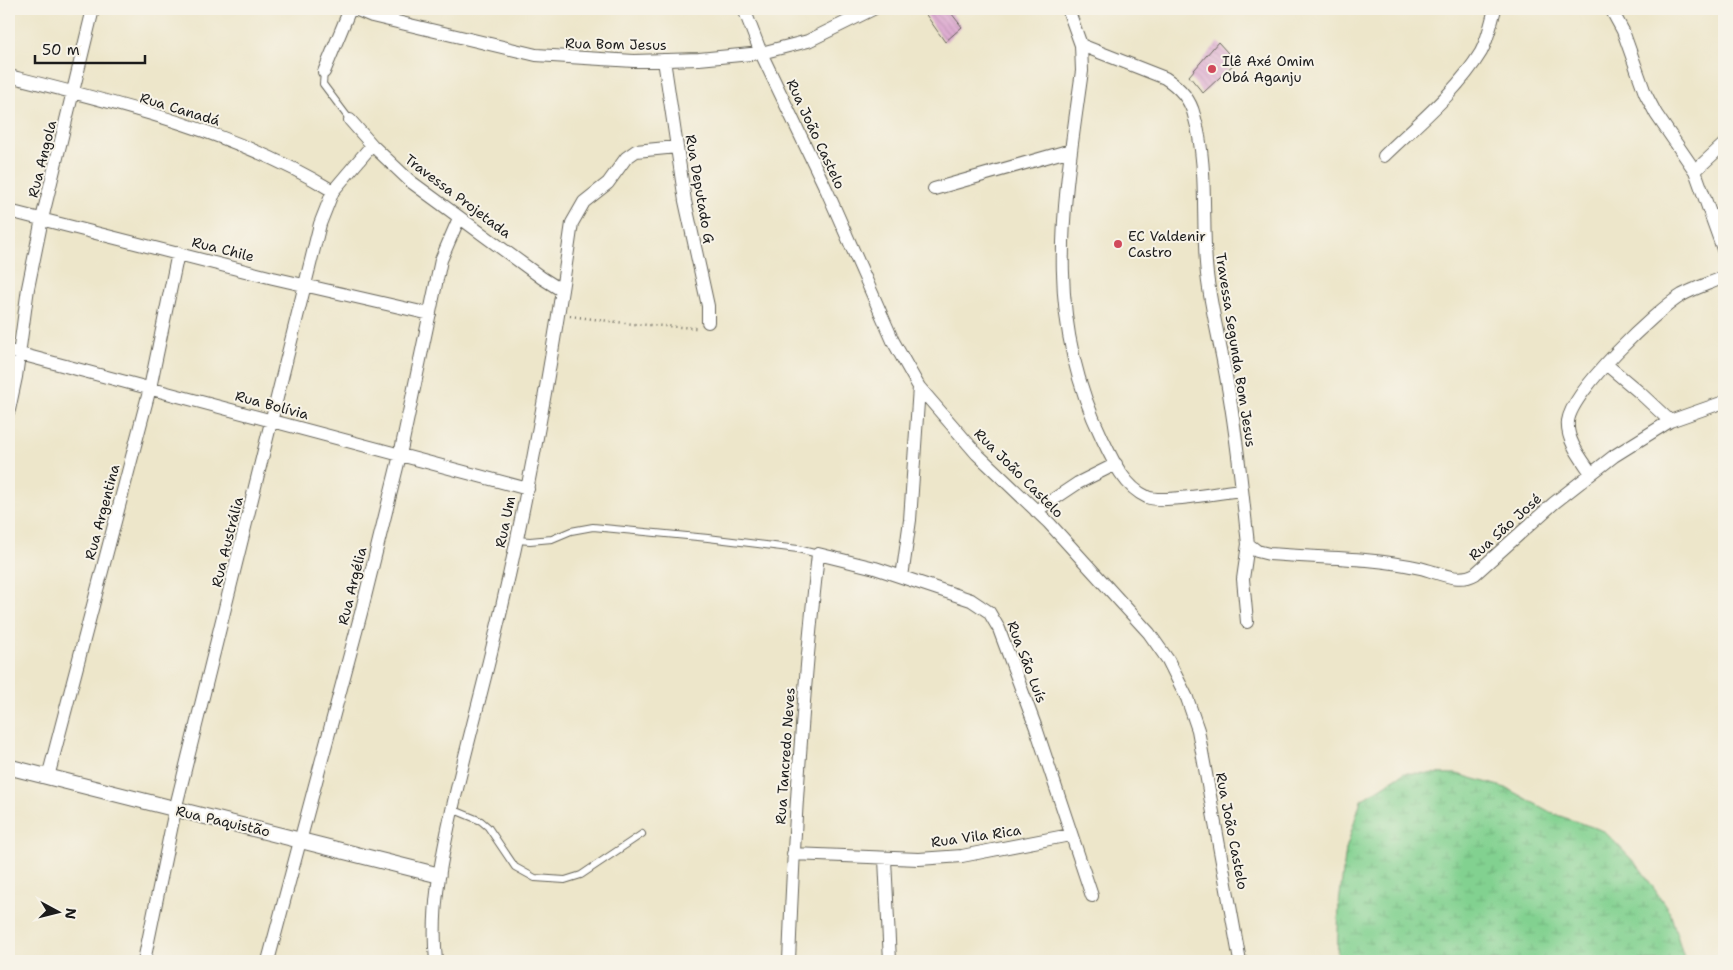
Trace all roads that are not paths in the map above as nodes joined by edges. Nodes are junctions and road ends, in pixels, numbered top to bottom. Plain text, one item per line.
1 (93, 9) edge
2 (350, 9) edge
3 (355, 9) edge
4 (744, 9) edge
5 (873, 9) edge
6 (1068, 9) edge
7 (1495, 9) edge
8 (1611, 9) edge
9 (1081, 45) junction
10 (761, 53) junction
11 (664, 60) junction
12 (324, 72) joint
13 (9, 76) edge
14 (74, 92) junction
15 (350, 120) joint
16 (1724, 144) edge
17 (372, 145) junction
18 (678, 147) junction
19 (1071, 150) junction
20 (1384, 156) dead end
21 (1695, 170) junction
22 (934, 189) dead end
23 (333, 191) junction
24 (9, 211) edge
25 (459, 218) junction
26 (42, 219) junction
27 (1724, 252) edge
28 (178, 253) junction
29 (1724, 276) edge
30 (304, 285) junction
31 (561, 290) junction
32 (430, 314) junction
33 (708, 322) road end
34 (14, 352) edge
35 (1607, 365) junction
36 (919, 387) junction
37 (150, 388) junction
38 (1724, 402) edge
39 (9, 410) edge
40 (272, 421) junction
41 (1670, 422) junction
42 (400, 455) junction
43 (1116, 464) junction
44 (1591, 473) junction
45 (528, 489) junction
46 (1240, 490) junction
47 (1036, 511) junction
48 (517, 540) junction
49 (1248, 544) junction
50 (818, 554) junction
51 (902, 577) junction
52 (1247, 622) dead end
53 (9, 767) edge
54 (48, 777) junction
55 (452, 809) junction
56 (175, 810) junction
57 (642, 834) dead end
58 (1070, 835) junction
59 (300, 839) junction
60 (793, 854) junction
61 (885, 858) junction
62 (438, 875) junction
63 (1092, 896) dead end
64 (144, 961) edge
65 (268, 961) edge
66 (436, 961) edge
67 (789, 961) edge
68 (890, 961) edge
69 (1240, 961) edge

1 - 14 street, Rua Angola
2 - 12 street, Travessa Projetada
3 - 11 street, Rua Bom Jesus
4 - 10 street, Rua João Castelo
5 - 10 street, Rua Bom Jesus
6 - 9 street
7 - 20 street
8 - 21 street
9 - 19 street
9 - 46 street, Travessa Segunda Bom Jesus
10 - 11 street, Rua Bom Jesus
10 - 36 street, Rua João Castelo
11 - 18 street, Rua Deputado G
12 - 15 lane, Travessa Projetada
13 - 14 street, Rua Canadá
14 - 23 street, Rua Canadá
14 - 26 street, Rua Angola
15 - 17 street, Travessa Projetada
16 - 21 street
17 - 23 street, Rua Austrália
17 - 25 street, Travessa Projetada
18 - 31 street, Rua Um
18 - 33 street, Rua Deputado G
19 - 22 street
19 - 43 street
21 - 27 street
23 - 30 street, Rua Austrália
24 - 26 street, Rua Chile
25 - 31 street, Travessa Projetada
25 - 32 street, Rua Argélia
26 - 28 street, Rua Chile
26 - 34 street, Rua Angola
28 - 30 street, Rua Chile
28 - 37 street, Rua Argentina
29 - 35 street
30 - 32 street, Rua Chile
30 - 40 street, Rua Austrália
31 - 45 street, Rua Um
32 - 42 street, Rua Argélia
34 - 37 street, Rua Bolívia
34 - 39 street, Rua Angola
35 - 41 street
35 - 44 street
36 - 47 street, Rua João Castelo
36 - 51 street
37 - 40 street, Rua Bolívia
37 - 54 street, Rua Argentina
38 - 41 street, Rua São José
40 - 42 street, Rua Bolívia
40 - 56 street, Rua Austrália
41 - 44 street, Rua São José
42 - 45 street, Rua Bolívia
42 - 59 street, Rua Argélia
43 - 46 street
43 - 47 street
44 - 49 street, Rua São José
45 - 48 street, Rua Um
46 - 49 street
47 - 69 street, Rua João Castelo
48 - 50 lane
48 - 55 street, Rua Um
49 - 52 street
50 - 51 street, Rua São Luís
50 - 60 street, Rua Tancredo Neves
51 - 58 street, Rua São Luís
53 - 54 street, Rua Paquistão
54 - 56 street, Rua Paquistão
55 - 57 lane
55 - 62 street, Rua Um
56 - 59 street, Rua Paquistão
56 - 64 street, Rua Austrália
58 - 61 street, Rua Vila Rica
58 - 63 street, Rua São Luís
59 - 62 street, Rua Paquistão
59 - 65 street, Rua Argélia
60 - 61 street, Rua Vila Rica
60 - 67 street, Rua Tancredo Neves
61 - 68 street
62 - 66 street, Rua Um

